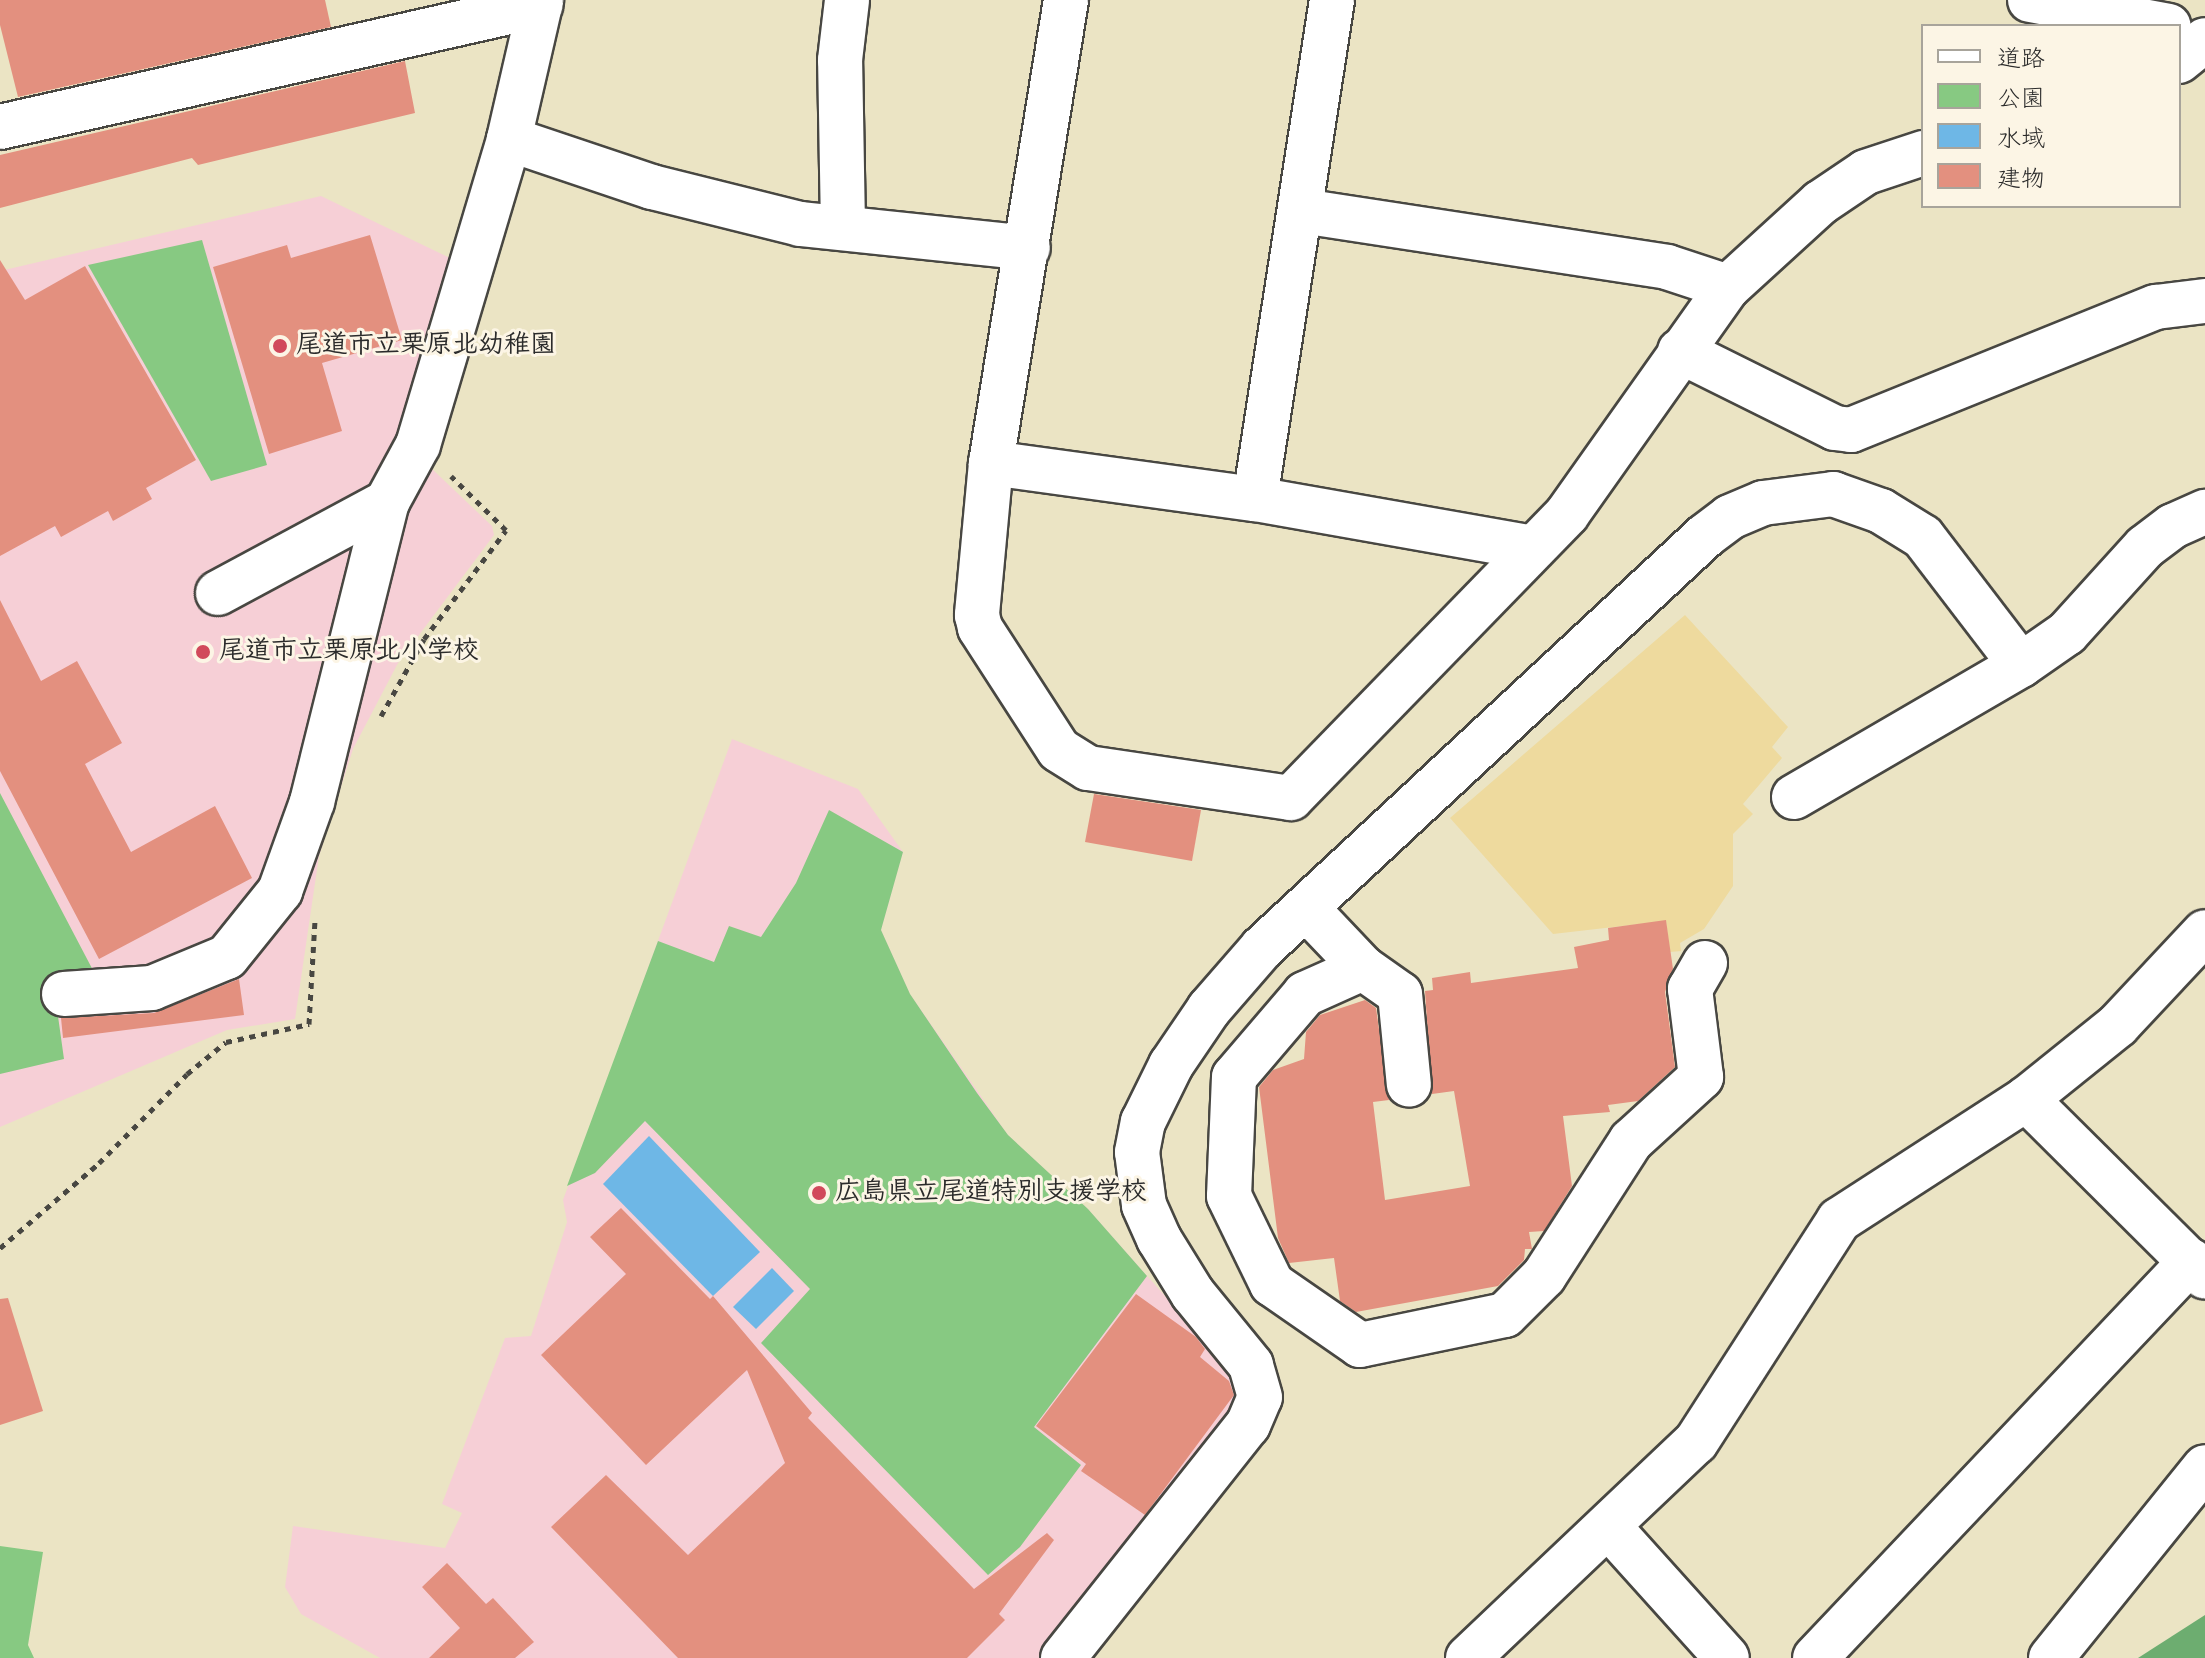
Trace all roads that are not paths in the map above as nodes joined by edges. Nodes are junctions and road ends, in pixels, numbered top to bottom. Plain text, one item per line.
1 (847, 0) edge
2 (1066, 0) edge
3 (1332, 0) edge
4 (2030, 0) edge
5 (541, 3) edge
6 (2158, 24) edge
7 (2181, 28) edge
8 (2205, 33) edge
9 (2205, 40) edge
10 (2181, 59) edge
11 (0, 127) edge
12 (509, 139) junction
13 (1921, 154) edge
14 (1302, 211) junction
15 (843, 227) junction
16 (1028, 248) junction
17 (1728, 287) junction
18 (2205, 301) edge
19 (1680, 351) junction
20 (991, 463) junction
21 (398, 485) junction
22 (1255, 499) junction
23 (2205, 512) edge
24 (1533, 548) junction
25 (218, 593) dead end
26 (2021, 665) junction
27 (1794, 797) dead end
28 (1306, 908) junction
29 (2205, 932) edge
30 (1705, 963) dead end
31 (1363, 968) junction
32 (64, 994) dead end
33 (1409, 1085) dead end
34 (2026, 1099) junction
35 (2198, 1269) edge
36 (2205, 1467) edge
37 (1609, 1527) junction
38 (1063, 1658) edge
39 (1468, 1658) edge
40 (1727, 1658) edge
41 (1815, 1658) edge
42 (2051, 1658) edge

1 - 15 street
2 - 16 street
3 - 14 street
4 - 6 street
5 - 11 street
5 - 12 street
7 - 8 street
9 - 10 street
12 - 15 street
12 - 21 street
13 - 17 street
14 - 17 street
14 - 22 street
15 - 16 street
16 - 20 street
17 - 19 street
18 - 19 street
19 - 24 street
20 - 22 street
20 - 24 street
21 - 25 street
21 - 32 street
22 - 24 street
23 - 26 street
26 - 27 street
26 - 28 street
28 - 31 street
28 - 38 street
29 - 34 street
30 - 31 street
31 - 33 street
34 - 35 street
34 - 37 street
35 - 41 street
36 - 42 street
37 - 39 street
37 - 40 street

